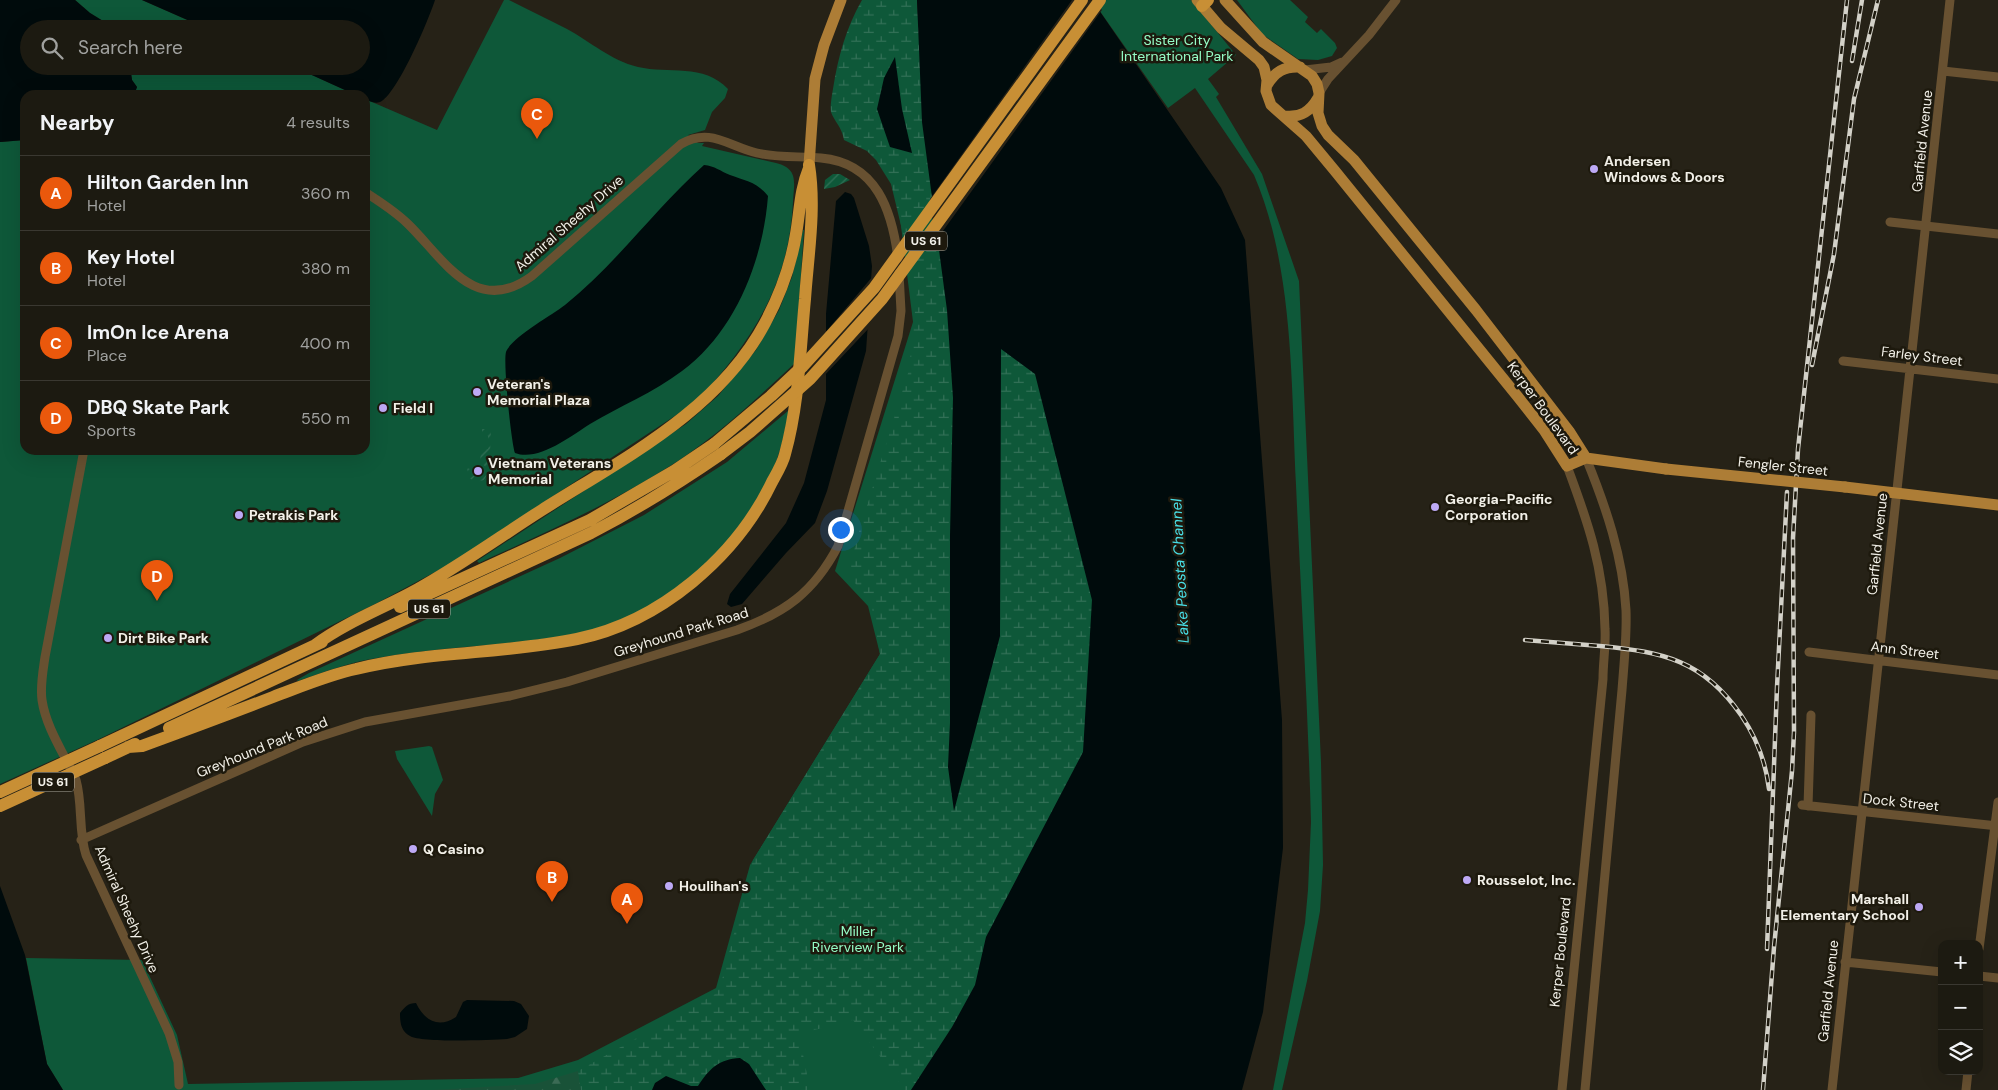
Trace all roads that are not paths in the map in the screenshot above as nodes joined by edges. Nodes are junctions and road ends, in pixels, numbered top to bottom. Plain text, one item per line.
1 (841, 0) edge
2 (1082, 0) edge
3 (1100, 0) edge
4 (1226, 0) edge
5 (1396, 0) edge
6 (1950, 0) edge
7 (1202, 2) edge
8 (1345, 61) junction
9 (1302, 69) junction
10 (1943, 71) junction
11 (1998, 77) edge
12 (1267, 85) junction
13 (1318, 95) junction
14 (1284, 116) junction
15 (809, 161) junction
16 (370, 195) edge
17 (1890, 222) dead end
18 (1926, 227) junction
19 (1998, 234) edge
20 (1843, 361) dead end
21 (1910, 369) junction
22 (1998, 379) edge
23 (718, 449) junction
24 (83, 455) edge
25 (1586, 458) junction
26 (1567, 466) junction
27 (1896, 494) junction
28 (1998, 505) edge
29 (315, 645) junction
30 (1810, 652) dead end
31 (1880, 661) junction
32 (1998, 675) edge
33 (1811, 715) dead end
34 (128, 747) junction
35 (103, 752) junction
36 (0, 792) edge
37 (1998, 802) edge
38 (0, 806) edge
39 (1862, 811) junction
40 (1997, 826) edge
41 (82, 840) junction
42 (1980, 940) edge
43 (1845, 962) junction
44 (1938, 972) edge
45 (1983, 976) edge
46 (1998, 978) edge
47 (1968, 1075) edge
48 (178, 1085) dead end
49 (1562, 1090) edge
50 (1585, 1090) edge
51 (1832, 1090) edge
52 (1966, 1090) edge

1 - 15 main road
2 - 23 highway, US 61, bridge
3 - 23 highway, US 61, bridge
4 - 9 main road, Kerper Boulevard
5 - 8 street
6 - 10 street, Garfield Avenue
7 - 12 main road, Kerper Boulevard
8 - 9 street
8 - 13 street
9 - 12 main road
9 - 13 main road, Kerper Boulevard
10 - 11 street
10 - 18 street, Garfield Avenue
12 - 14 main road, Kerper Boulevard
13 - 14 main road
13 - 25 main road, Kerper Boulevard
14 - 26 main road, Kerper Boulevard
15 - 16 street, Admiral Sheehy Drive
15 - 29 highway
15 - 34 highway
15 - 41 street, Greyhound Park Road
17 - 18 street
18 - 19 street
18 - 21 street, Garfield Avenue
20 - 21 street, Farley Street
21 - 22 street, Farley Street
21 - 27 street, Garfield Avenue
23 - 29 highway, US 61
23 - 34 highway, US 61
24 - 41 street, Admiral Sheehy Drive
25 - 26 main road
25 - 27 main road, Fengler Street, bridge
25 - 50 street, Kerper Boulevard
26 - 49 street, Kerper Boulevard
27 - 28 main road, Fengler Street
27 - 31 street, Garfield Avenue
29 - 35 highway, US 61
30 - 31 street, Ann Street
31 - 32 street, Ann Street
31 - 39 street, Garfield Avenue
33 - 39 street, Dock Street
34 - 35 highway, US 61
35 - 36 highway, US 61, bridge
35 - 38 highway, US 61, bridge
37 - 40 street
39 - 40 street, Dock Street
39 - 43 street, Garfield Avenue
40 - 42 street
41 - 48 street, Admiral Sheehy Drive
43 - 44 street
43 - 51 street, Garfield Avenue
45 - 46 street
47 - 52 street

